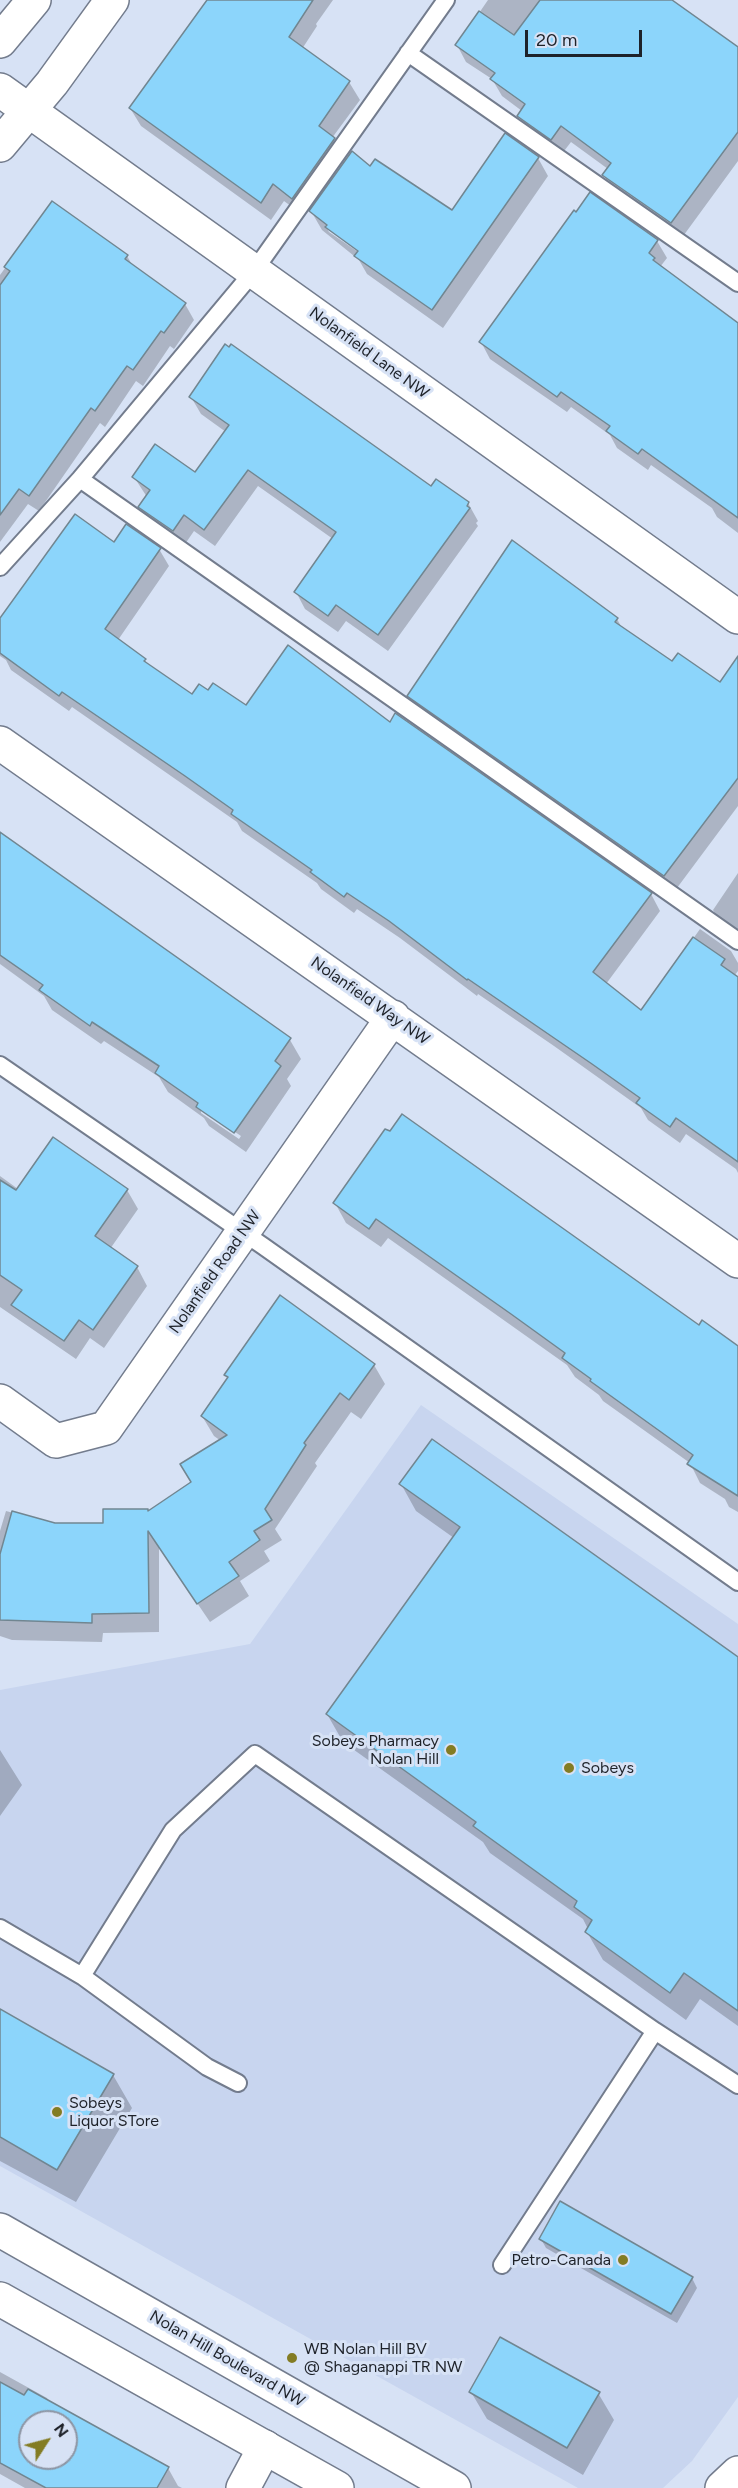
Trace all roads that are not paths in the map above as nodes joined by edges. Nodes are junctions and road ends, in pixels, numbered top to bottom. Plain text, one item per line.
1 (33, 0) edge
2 (112, 0) edge
3 (446, 0) edge
4 (0, 41) edge
5 (408, 53) junction
6 (0, 90) edge
7 (28, 111) junction
8 (0, 145) edge
9 (254, 271) junction
10 (738, 283) edge
11 (80, 479) junction
12 (0, 567) edge
13 (738, 617) edge
14 (0, 743) edge
15 (738, 940) edge
16 (393, 1017) junction
17 (0, 1065) edge
18 (242, 1232) junction
19 (738, 1261) edge
20 (0, 1401) edge
21 (738, 1582) edge
22 (0, 1928) edge
23 (82, 1976) junction
24 (655, 2031) junction
25 (238, 2083) dead end
26 (738, 2085) edge
27 (0, 2230) edge
28 (502, 2265) dead end
29 (0, 2299) edge
30 (265, 2447) junction
31 (738, 2474) edge
32 (243, 2488) edge
33 (337, 2488) edge
34 (454, 2488) edge
35 (722, 2488) edge

1 - 4 street
2 - 7 street
3 - 5 lane
5 - 9 lane
5 - 10 lane
6 - 7 street, Nolanfield Lane NW
7 - 8 street
7 - 9 street, Nolanfield Lane NW
9 - 11 lane
9 - 13 street, Nolanfield Lane NW
11 - 12 lane
11 - 15 lane
14 - 16 street, Nolanfield Way NW
16 - 18 street, Nolanfield Road NW
16 - 19 street, Nolanfield Way NW
17 - 18 lane
18 - 20 street, Nolanfield Road NW
18 - 21 lane
22 - 23 lane
23 - 24 lane
23 - 25 lane
24 - 26 lane
24 - 28 lane
27 - 34 street, Nolan Hill Boulevard NW
29 - 30 street
30 - 32 street
30 - 33 street
31 - 35 street

